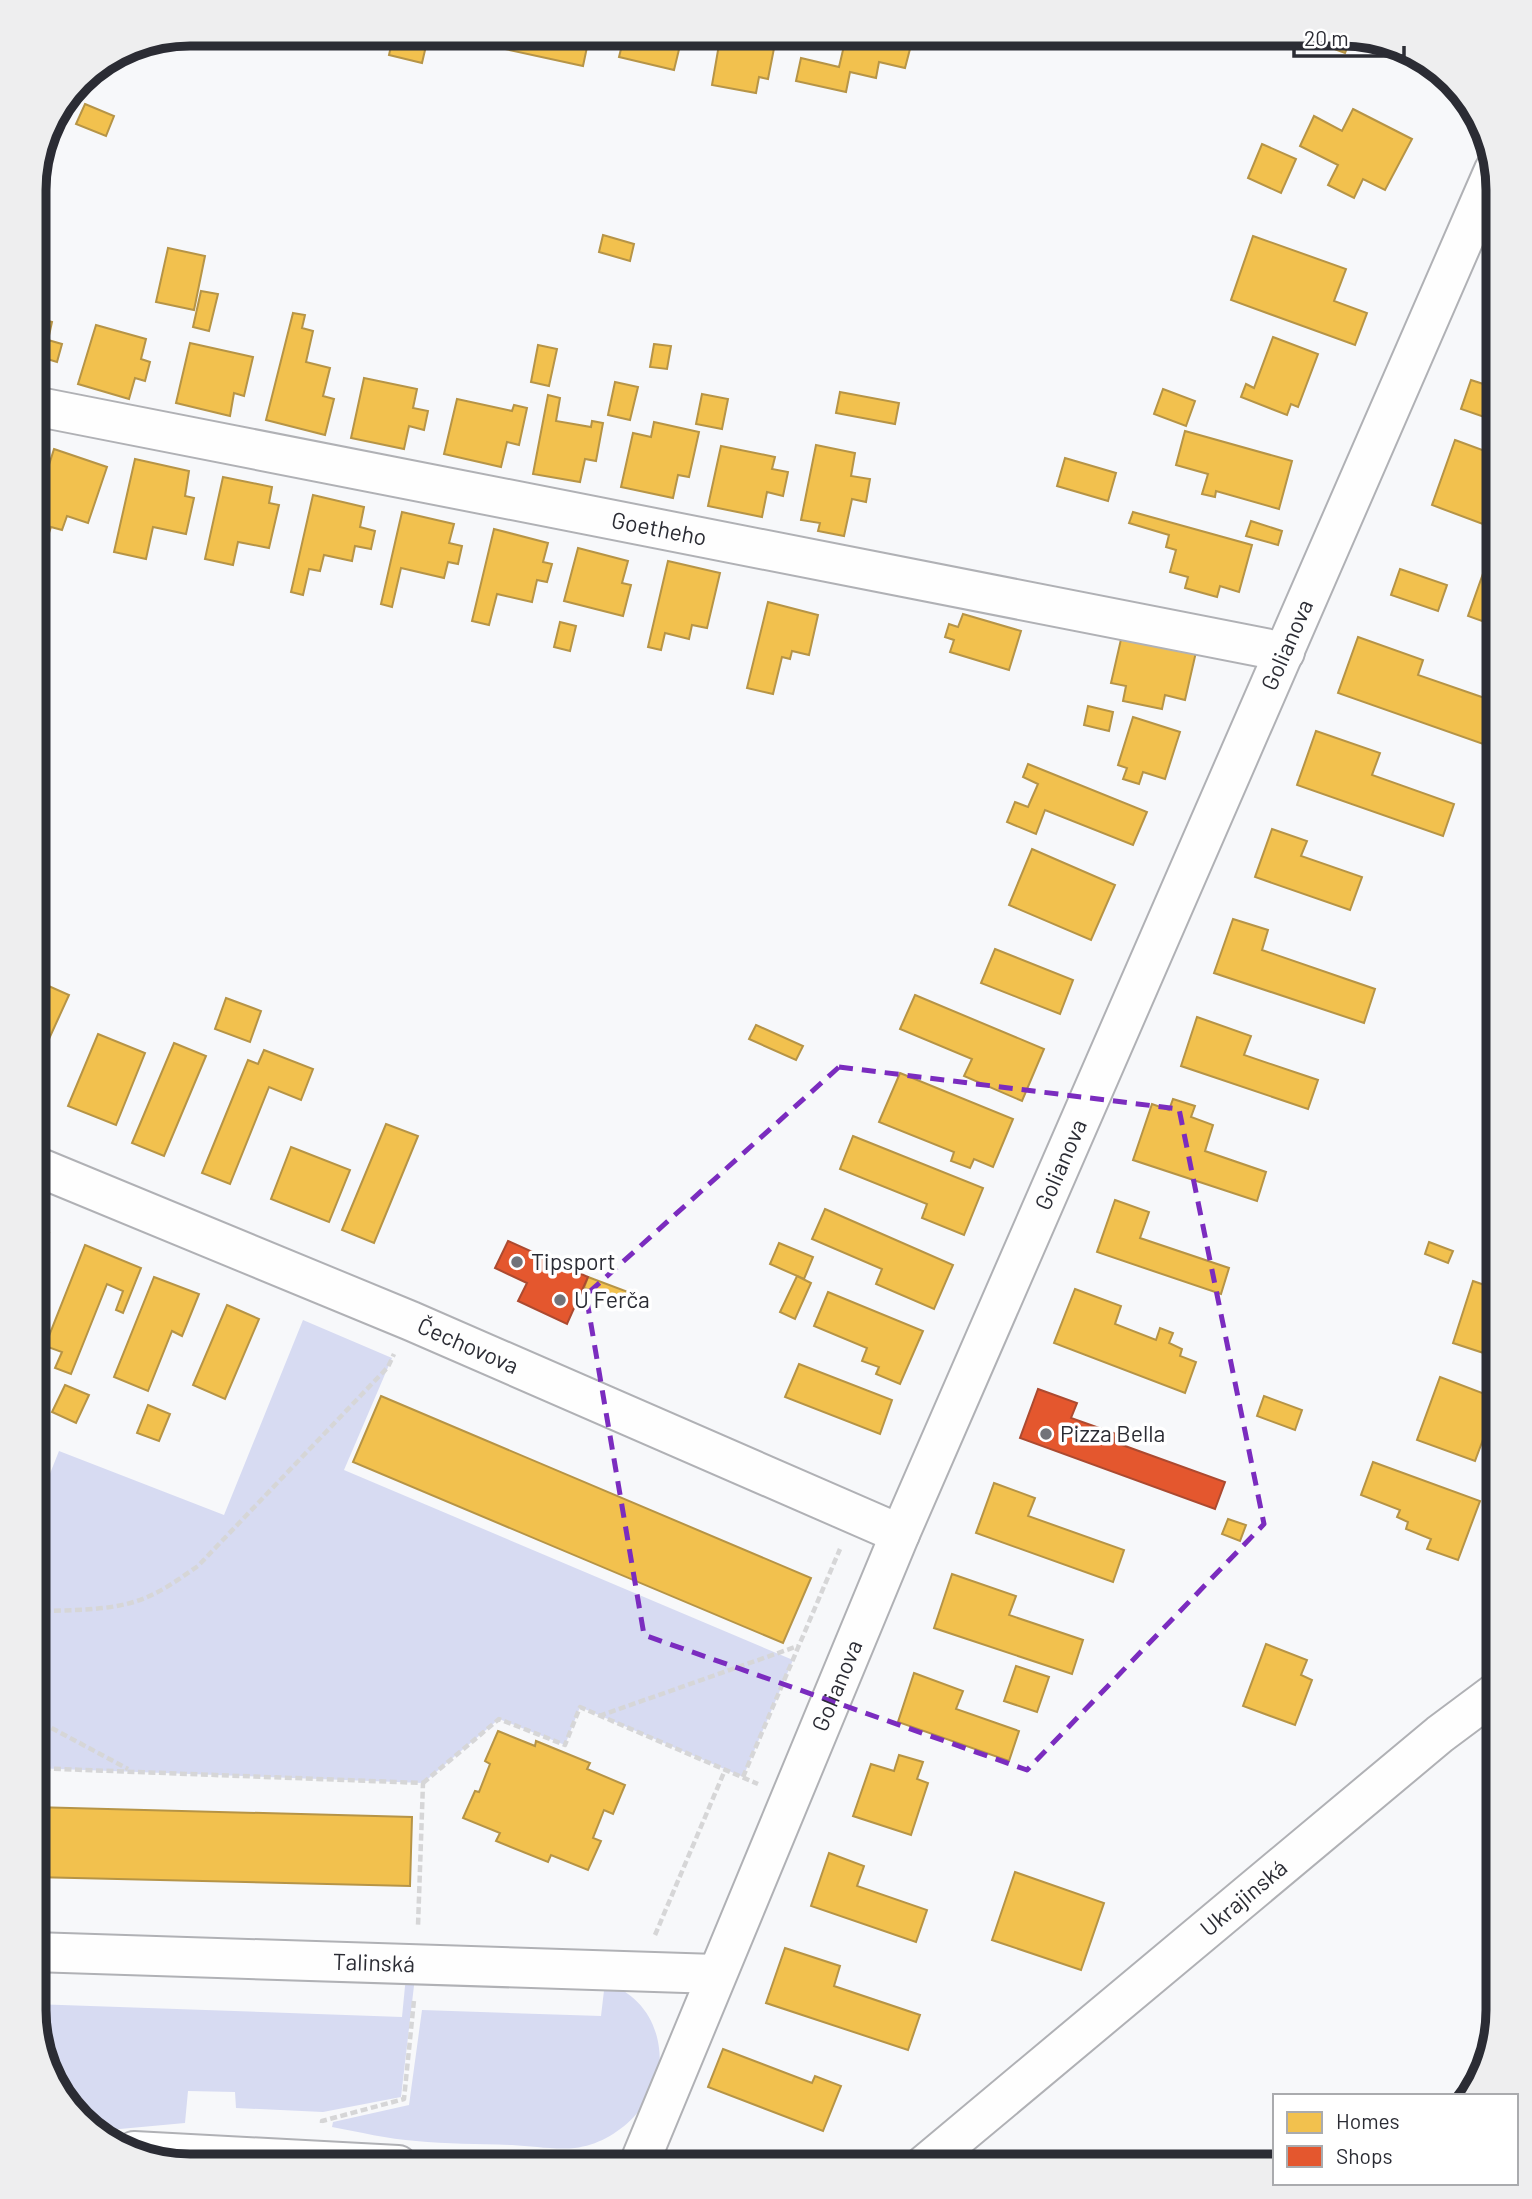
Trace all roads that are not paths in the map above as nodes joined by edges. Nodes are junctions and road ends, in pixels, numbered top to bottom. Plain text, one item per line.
1 (1486, 189) edge
2 (46, 408) edge
3 (1285, 652) junction
4 (46, 1170) edge
5 (900, 1534) junction
6 (1486, 1700) edge
7 (46, 1952) edge
8 (716, 1974) junction
9 (643, 2153) edge
10 (938, 2154) edge

1 - 3 street, Golianova
2 - 3 street, Goetheho
3 - 5 street, Golianova
4 - 5 street, Čechovova
5 - 8 street, Golianova
6 - 10 street, Ukrajinská
7 - 8 street, Talinská
8 - 9 street, Golianova

